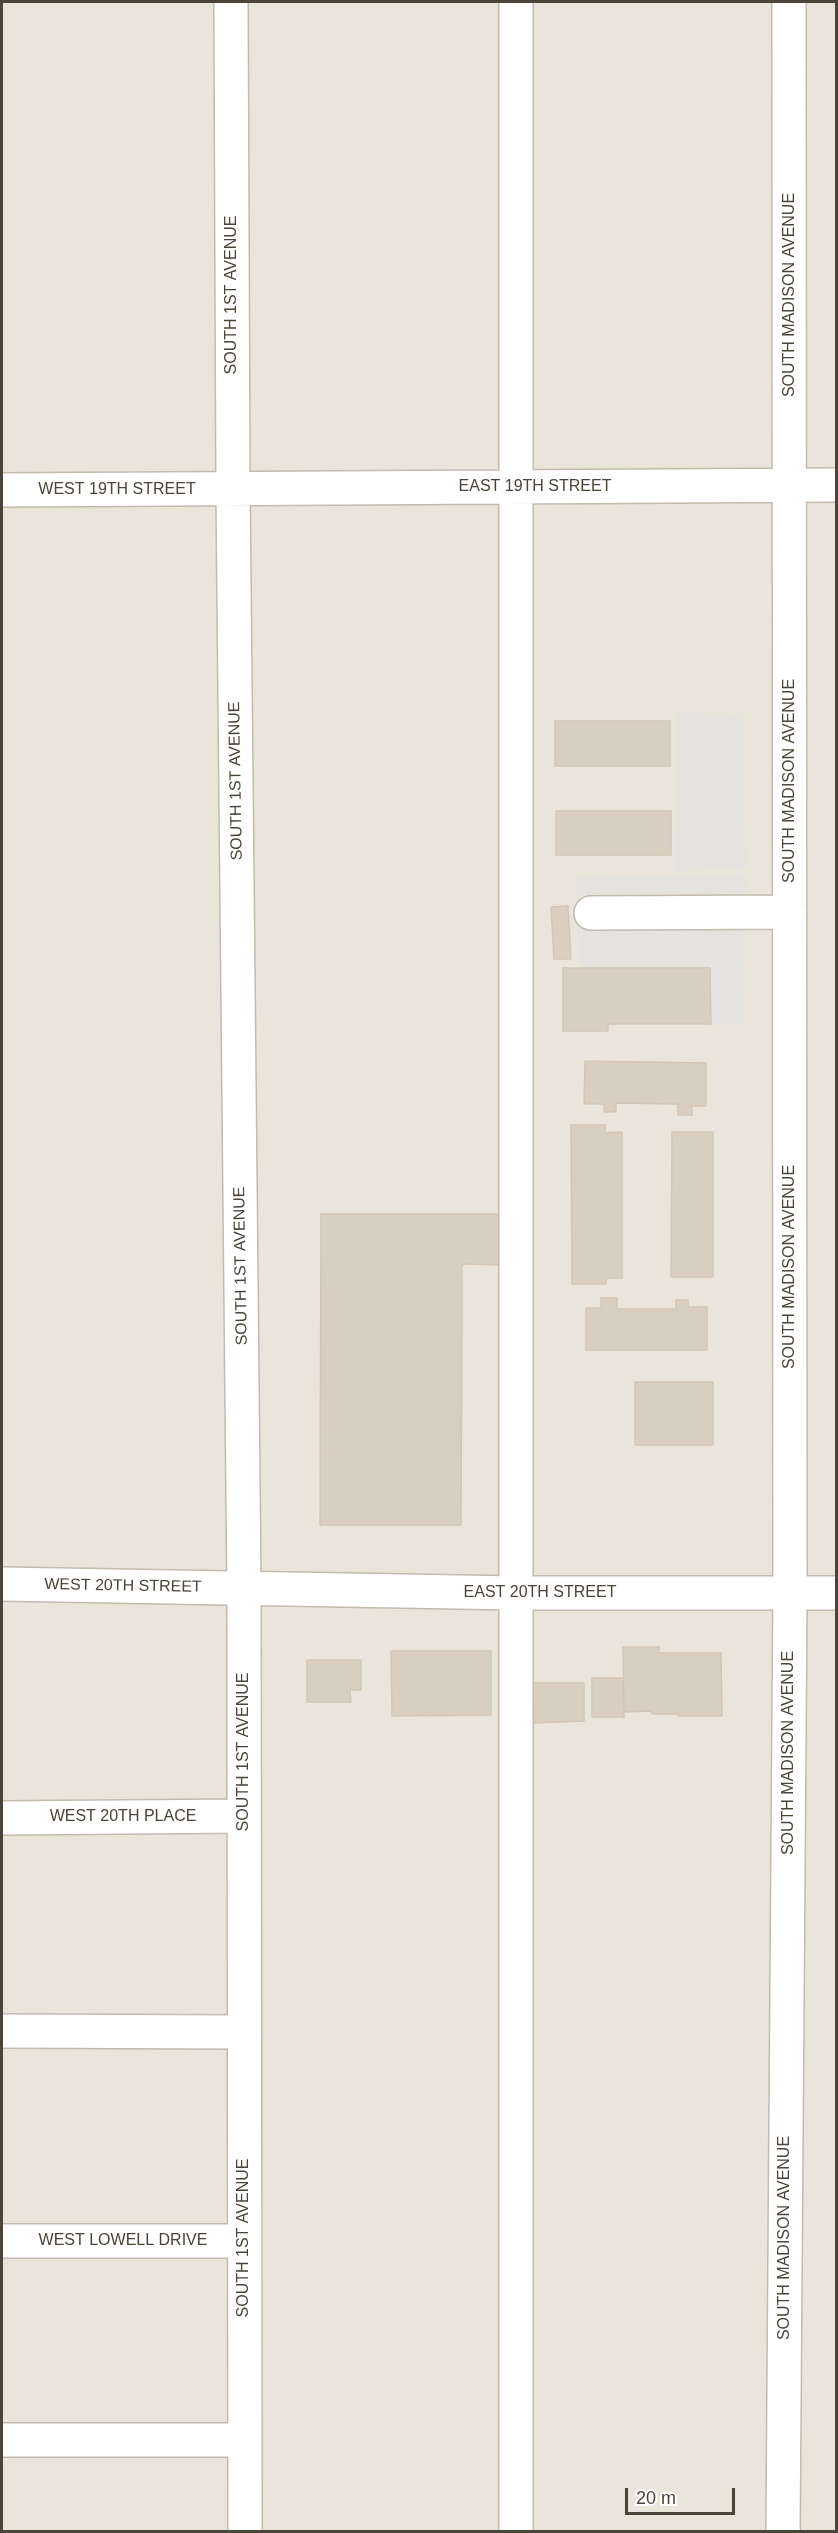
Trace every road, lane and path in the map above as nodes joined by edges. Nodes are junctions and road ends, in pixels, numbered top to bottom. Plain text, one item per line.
1 (231, 2) edge
2 (516, 2) edge
3 (789, 2) edge
4 (790, 485) junction
5 (837, 485) edge
6 (516, 487) junction
7 (233, 489) junction
8 (2, 490) edge
9 (790, 912) junction
10 (591, 913) dead end
11 (2, 1584) edge
12 (244, 1587) junction
13 (516, 1593) junction
14 (790, 1593) junction
15 (837, 1593) edge
16 (244, 1816) junction
17 (2, 1818) edge
18 (2, 2031) edge
19 (243, 2032) junction
20 (2, 2241) edge
21 (244, 2241) junction
22 (2, 2440) edge
23 (244, 2440) junction
24 (244, 2532) edge
25 (516, 2532) edge
26 (783, 2532) edge

1 - 7 street, SOUTH 1ST AVENUE
2 - 6 street
3 - 4 street, SOUTH MADISON AVENUE
4 - 5 street, EAST 19TH STREET
4 - 6 street, EAST 19TH STREET
4 - 9 street, SOUTH MADISON AVENUE
6 - 7 street, EAST 19TH STREET
6 - 13 street
7 - 8 street, WEST 19TH STREET
7 - 12 street, SOUTH 1ST AVENUE
9 - 10 street
9 - 14 street, SOUTH MADISON AVENUE
11 - 12 street, WEST 20TH STREET
12 - 13 street, EAST 20TH STREET
12 - 16 street, SOUTH 1ST AVENUE
13 - 14 street, EAST 20TH STREET
13 - 25 street
14 - 15 street, EAST 20TH STREET
14 - 26 street, SOUTH MADISON AVENUE
16 - 17 street, WEST 20TH PLACE
16 - 19 street, SOUTH 1ST AVENUE
18 - 19 street
19 - 21 street, SOUTH 1ST AVENUE
20 - 21 street, WEST LOWELL DRIVE
21 - 23 street, SOUTH 1ST AVENUE
22 - 23 street
23 - 24 street, SOUTH 1ST AVENUE

